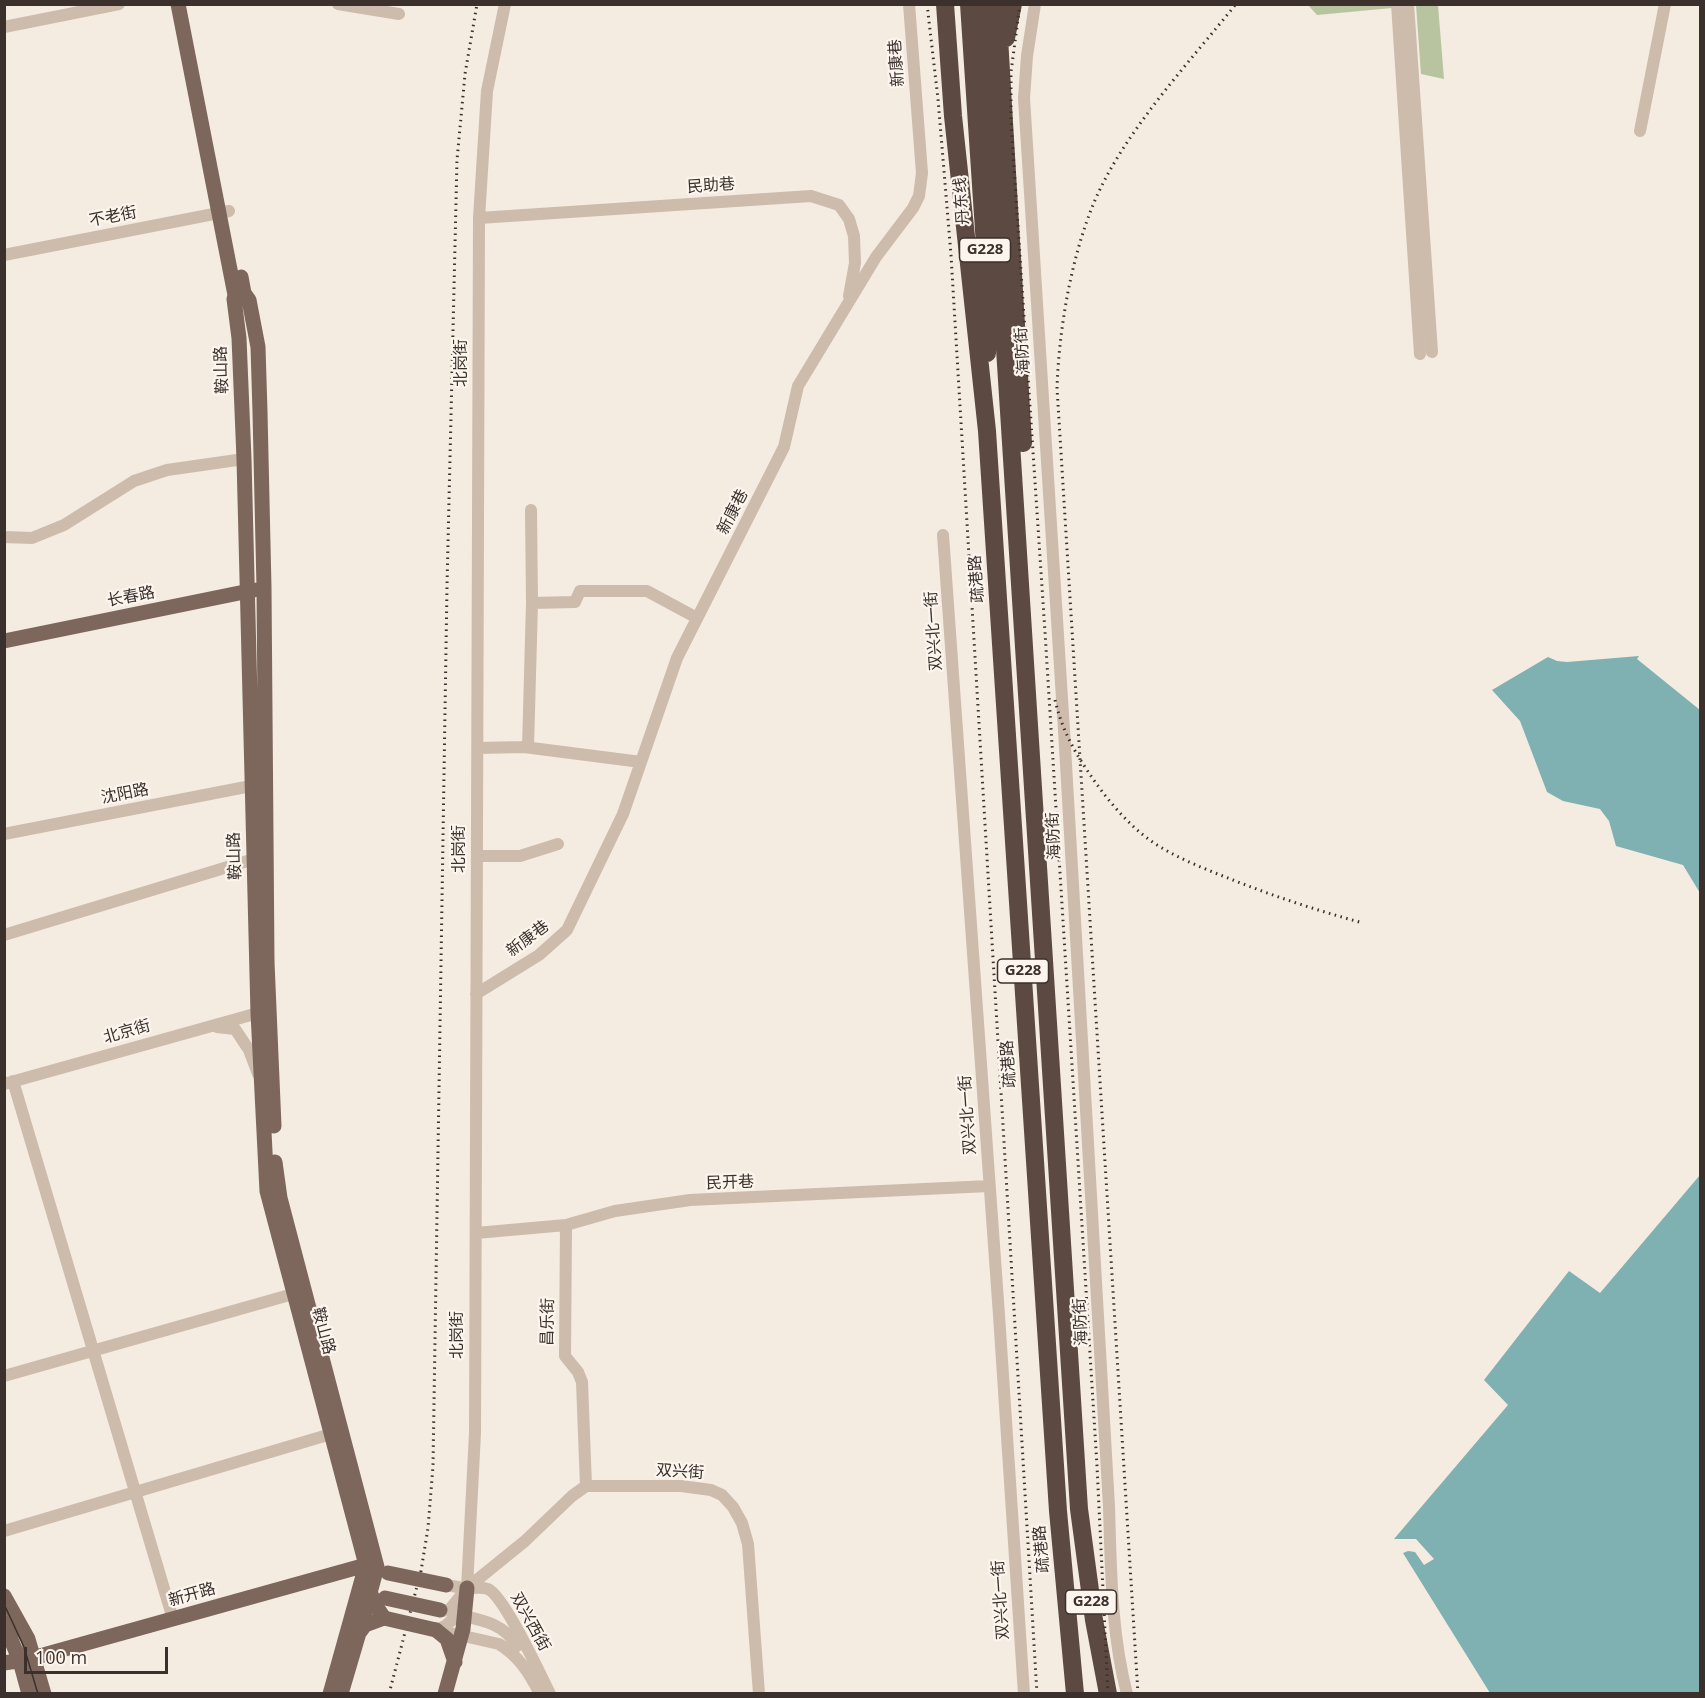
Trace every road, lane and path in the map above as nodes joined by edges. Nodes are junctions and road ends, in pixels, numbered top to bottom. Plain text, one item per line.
1 (119, 4) edge
2 (178, 4) edge
3 (188, 4) edge
4 (338, 4) edge
5 (506, 4) edge
6 (909, 4) edge
7 (945, 4) edge
8 (959, 4) edge
9 (969, 4) edge
10 (983, 4) edge
11 (997, 4) edge
12 (1013, 4) edge
13 (1035, 4) edge
14 (1397, 4) edge
15 (1408, 4) edge
16 (1665, 4) edge
17 (399, 15) dead end
18 (4, 27) edge
19 (1002, 85) junction
20 (960, 116) junction
21 (1640, 131) dead end
22 (224, 212) junction
23 (479, 218) junction
24 (854, 236) junction
25 (4, 255) edge
26 (876, 257) junction
27 (1008, 290) junction
28 (847, 305) junction
29 (987, 431) junction
30 (244, 459) junction
31 (531, 510) dead end
32 (944, 535) dead end
33 (4, 537) edge
34 (264, 588) junction
35 (247, 592) junction
36 (532, 603) junction
37 (697, 618) junction
38 (4, 641) edge
39 (528, 747) junction
40 (478, 748) junction
41 (641, 762) junction
42 (251, 786) junction
43 (4, 834) edge
44 (558, 844) dead end
45 (477, 856) junction
46 (254, 859) junction
47 (4, 934) edge
48 (476, 994) junction
49 (258, 1013) junction
50 (209, 1026) junction
51 (9, 1082) edge
52 (261, 1082) junction
53 (989, 1186) junction
54 (566, 1225) junction
55 (476, 1233) junction
56 (299, 1292) junction
57 (93, 1351) junction
58 (4, 1376) edge
59 (331, 1434) junction
60 (586, 1486) junction
61 (136, 1493) junction
62 (4, 1532) edge
63 (469, 1548) junction
64 (377, 1568) junction
65 (327, 1576) junction
66 (480, 1577) junction
67 (446, 1585) joint
68 (467, 1588) junction
69 (490, 1590) junction
70 (372, 1592) junction
71 (4, 1596) edge
72 (441, 1610) junction
73 (461, 1615) junction
74 (384, 1618) junction
75 (173, 1619) junction
76 (4, 1623) edge
77 (492, 1623) junction
78 (436, 1630) junction
79 (359, 1633) junction
80 (520, 1635) junction
81 (462, 1636) junction
82 (20, 1661) edge
83 (455, 1662) junction
84 (526, 1669) junction
85 (29, 1694) edge
86 (44, 1694) edge
87 (330, 1694) edge
88 (341, 1694) edge
89 (445, 1694) edge
90 (540, 1694) edge
91 (550, 1694) edge
92 (759, 1694) edge
93 (1024, 1694) edge
94 (1075, 1694) edge
95 (1108, 1694) edge
96 (1125, 1694) edge

1 - 18 street
2 - 22 main road, 鞍山路
3 - 22 main road, 鞍山路
4 - 17 street
5 - 23 street, 北岗街
6 - 26 street, 新康巷
7 - 20 highway
8 - 20 highway
9 - 29 highway, 丹东线 / G228
10 - 27 highway
11 - 19 highway
12 - 19 highway, G228
13 - 96 street, 海防街
14 - 15 street
16 - 21 street
19 - 27 highway, G228
20 - 29 highway
22 - 25 street, 不老街
22 - 30 main road, 鞍山路
22 - 34 main road, 鞍山路
23 - 24 street, 民助巷
23 - 40 street, 北岗街
24 - 26 street
24 - 28 street, 民助巷
26 - 28 street, 新康巷
27 - 95 highway, G228
28 - 37 street, 新康巷
29 - 94 highway, 疏港路 / G228
30 - 33 street
30 - 35 main road, 鞍山路
31 - 36 street
32 - 53 street, 双兴北一街
34 - 35 main road, 长春路
34 - 56 main road, 鞍山路
35 - 38 main road, 长春路
35 - 42 main road, 鞍山路
36 - 37 street
36 - 39 street
37 - 41 street, 新康巷
39 - 40 street
39 - 41 street
40 - 45 street, 北岗街
41 - 48 street, 新康巷
42 - 43 street, 沈阳路
42 - 46 main road, 鞍山路
44 - 45 street
45 - 48 street, 北岗街
46 - 47 street
46 - 49 main road, 鞍山路
48 - 55 street, 北岗街
49 - 50 street, 北京街
49 - 52 main road, 鞍山路
50 - 51 street, 北京街
50 - 52 street
51 - 57 street
52 - 56 main road, 鞍山路
53 - 54 street, 民开巷
53 - 93 street, 双兴北一街
54 - 55 street, 民开巷
54 - 60 street, 昌乐街
55 - 63 street, 北岗街
56 - 57 street
56 - 59 main road, 鞍山路
56 - 64 main road, 鞍山路
57 - 58 street
57 - 61 street
59 - 61 street
59 - 64 main road, 鞍山路
60 - 66 street
60 - 92 street, 双兴街
61 - 62 street
61 - 75 street
63 - 66 street
63 - 68 street, 北岗街
64 - 65 main road, 新开路
64 - 67 main road, bridge
64 - 70 main road, 鞍山路
65 - 70 main road
65 - 75 main road, 新开路
66 - 68 street
66 - 69 street
67 - 68 street, 双兴西街
68 - 69 street, 双兴西街
68 - 72 street
68 - 73 main road, 北岗街
69 - 80 street, 双兴西街
70 - 72 main road, bridge
70 - 74 main road
70 - 79 main road
70 - 87 main road, 鞍山路
71 - 82 main road
72 - 73 street
73 - 77 street
73 - 78 street
73 - 81 main road, 北岗街
74 - 78 main road, bridge
74 - 79 main road
75 - 82 main road, 新开路
76 - 82 main road
77 - 80 street
77 - 84 street
78 - 81 street, 双兴西街
78 - 83 main road
79 - 88 main road
80 - 91 street, 双兴西街
81 - 83 main road, 北岗街
81 - 84 street, 双兴西街
82 - 85 main road
82 - 86 main road
83 - 89 main road, 北岗街
84 - 90 street, 双兴西街

